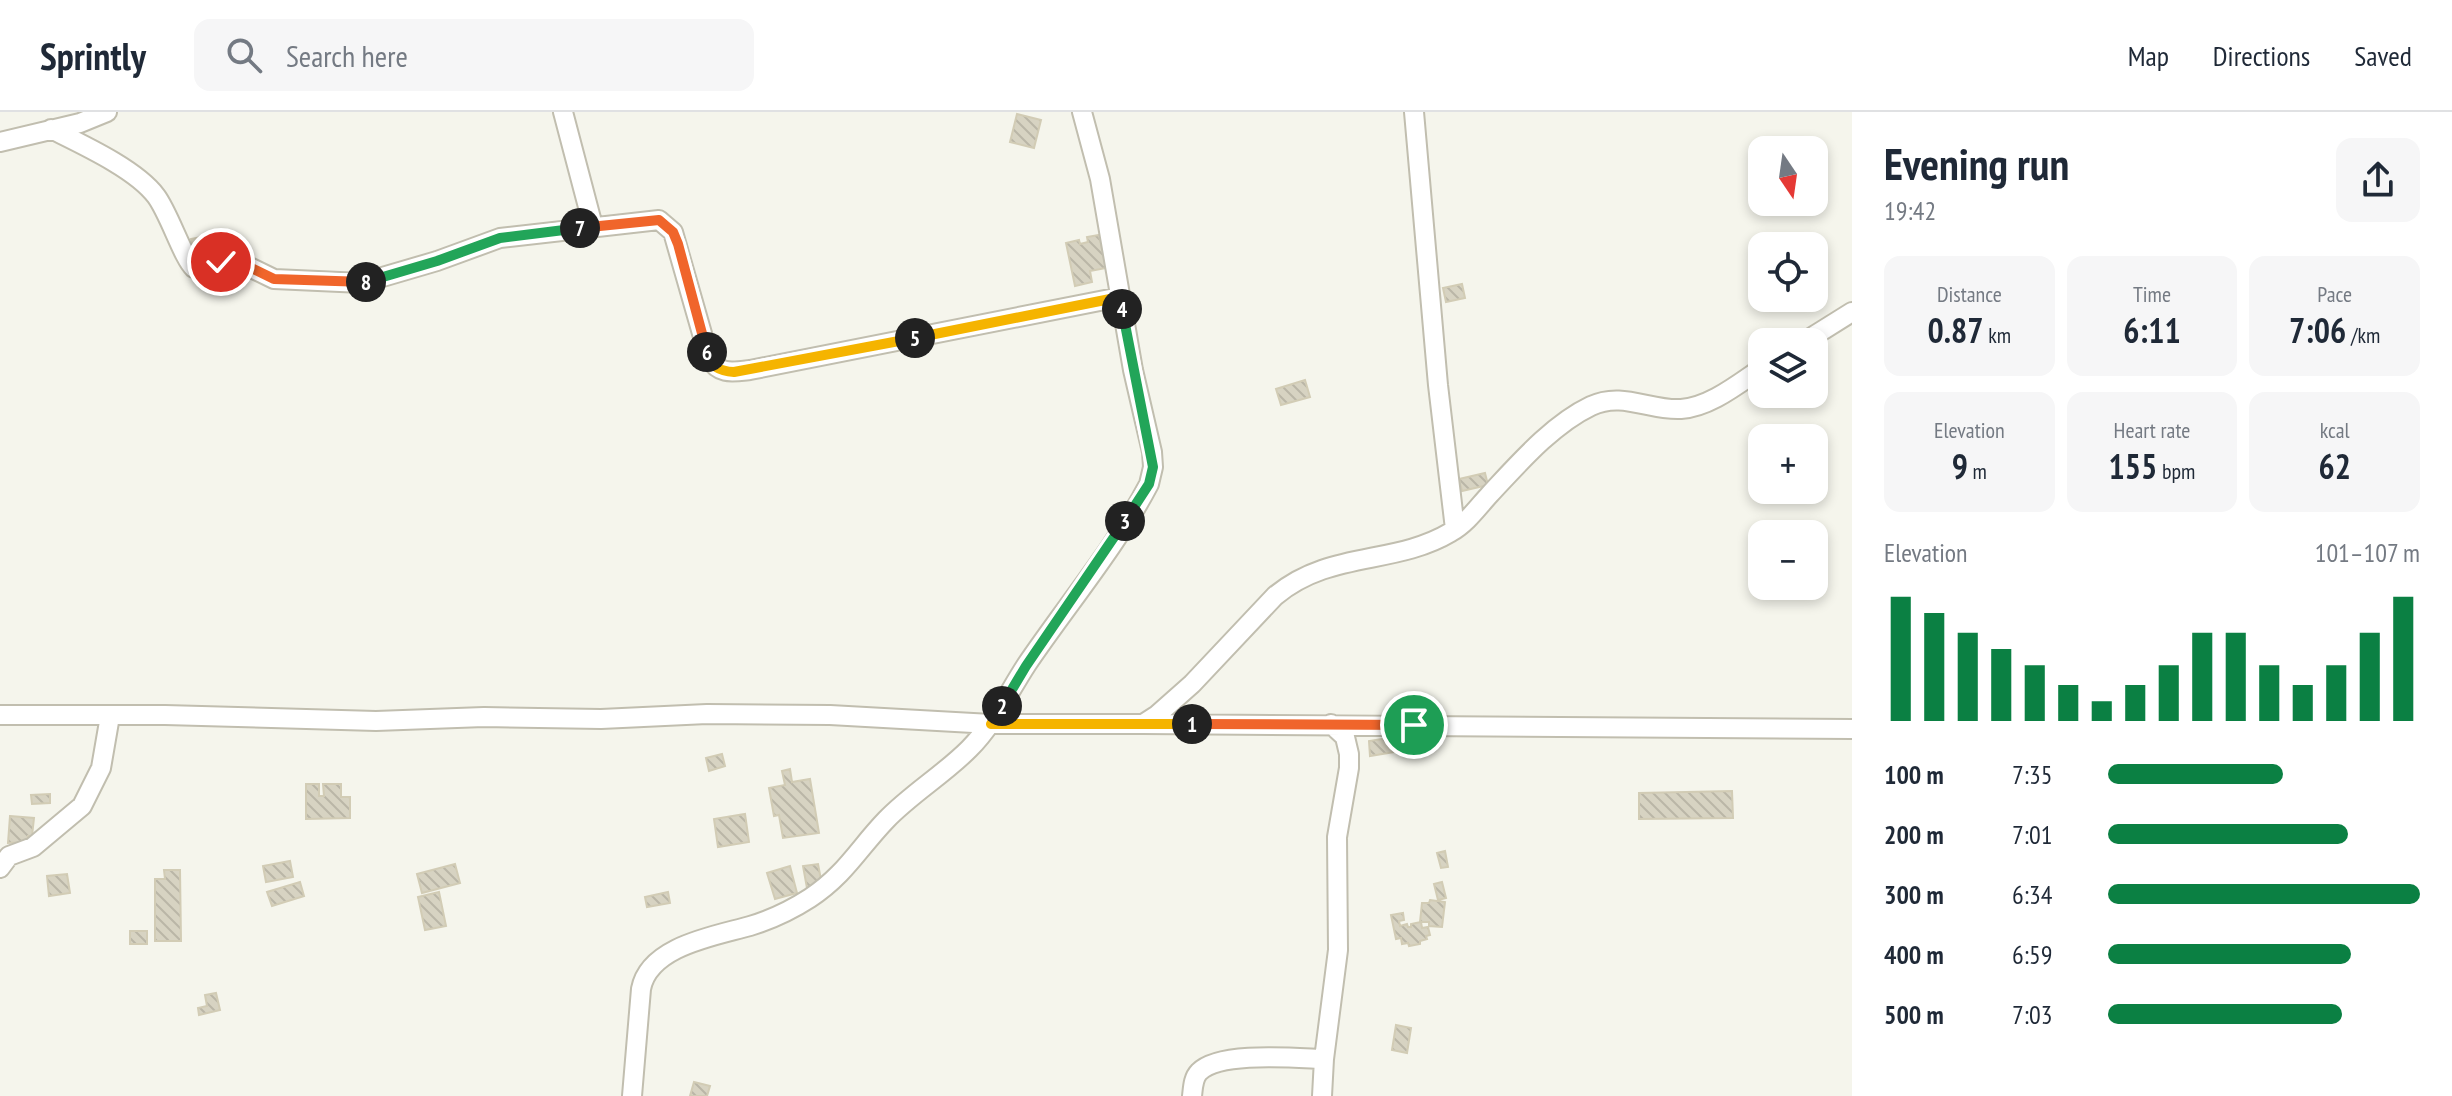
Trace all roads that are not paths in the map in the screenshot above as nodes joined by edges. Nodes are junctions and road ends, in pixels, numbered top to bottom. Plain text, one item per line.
1 (107, 112) edge
2 (563, 112) edge
3 (1082, 112) edge
4 (1414, 112) edge
5 (51, 129) junction
6 (0, 142) edge
7 (593, 226) junction
8 (1120, 297) junction
9 (1852, 312) edge
10 (1826, 328) edge
11 (1748, 377) edge
12 (1455, 529) junction
13 (0, 715) edge
14 (110, 716) junction
15 (991, 724) junction
16 (1143, 724) junction
17 (1331, 724) junction
18 (1852, 729) edge
19 (0, 868) edge
20 (1324, 1059) junction
21 (632, 1096) edge
22 (1192, 1096) edge
23 (1322, 1096) edge

1 - 5 street
2 - 7 street
3 - 8 street
4 - 12 street
5 - 6 street
5 - 7 street
7 - 8 street
8 - 15 street
9 - 10 street
11 - 12 street
12 - 16 street
13 - 14 street
14 - 15 street
14 - 19 street
15 - 16 street
15 - 21 street
16 - 17 street
17 - 18 street
17 - 20 street
20 - 22 street
20 - 23 street

